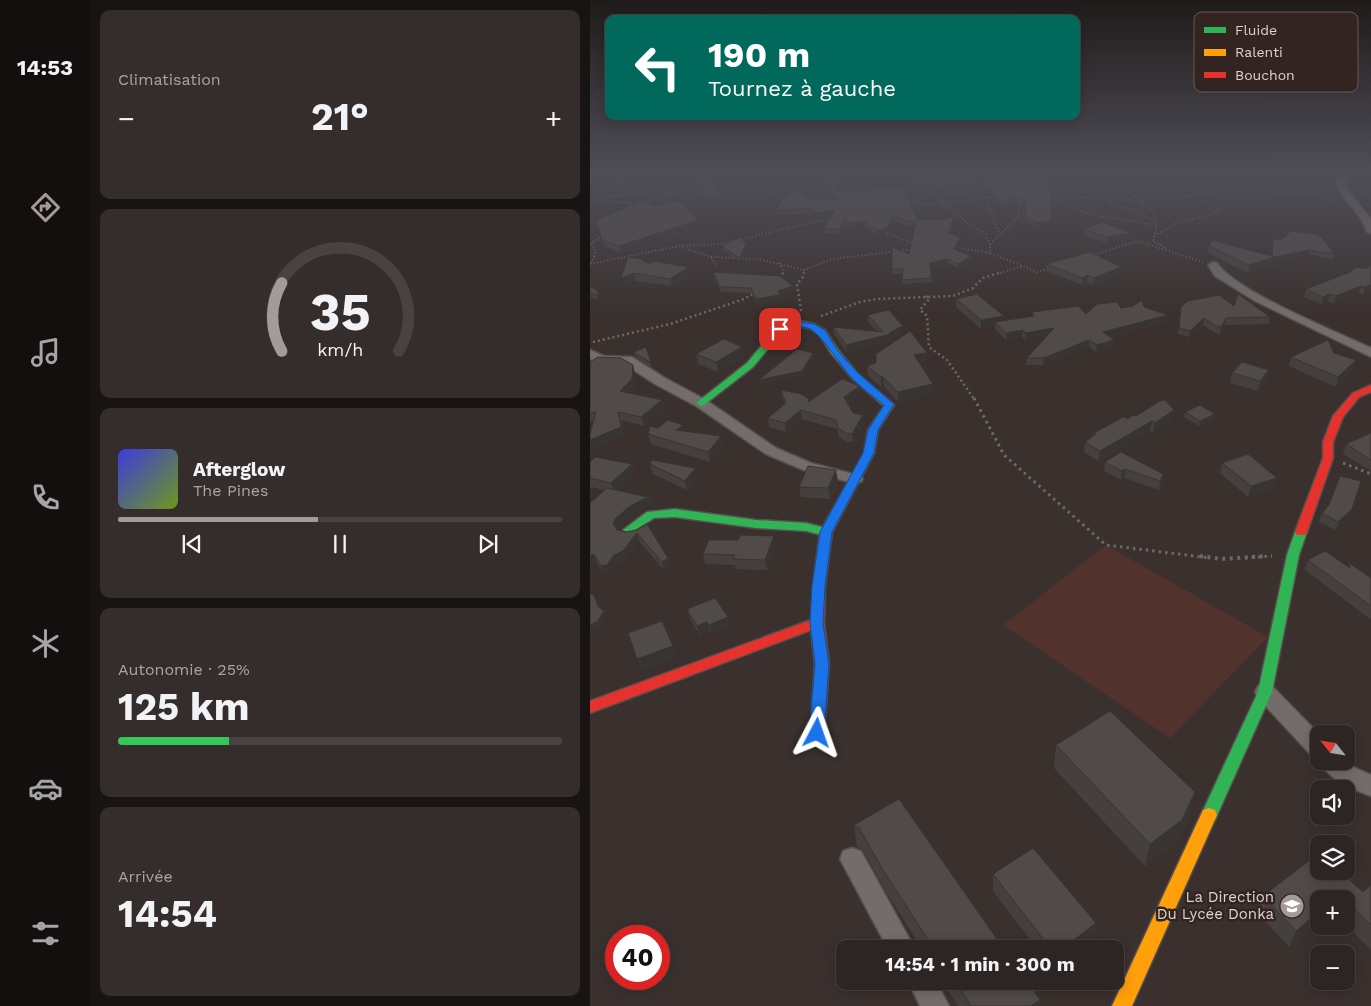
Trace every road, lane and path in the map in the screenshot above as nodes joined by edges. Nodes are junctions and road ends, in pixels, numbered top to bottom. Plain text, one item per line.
1 (826, 220) edge
2 (964, 220) edge
3 (994, 220) edge
4 (1015, 220) edge
5 (1120, 220) edge
6 (1185, 220) edge
7 (1156, 221) edge
8 (1156, 225) junction
9 (878, 230) edge
10 (610, 232) edge
11 (997, 235) junction
12 (1154, 237) junction
13 (916, 244) edge
14 (990, 244) junction
15 (590, 245) edge
16 (679, 246) junction
17 (953, 247) edge
18 (915, 249) edge
19 (1171, 251) junction
20 (990, 253) junction
21 (1092, 255) edge
22 (711, 257) junction
23 (779, 263) junction
24 (591, 264) edge
25 (1024, 266) junction
26 (1056, 266) edge
27 (1213, 266) joint
28 (717, 267) dead end
29 (804, 270) junction
30 (773, 281) edge
31 (757, 289) edge
32 (926, 296) junction
33 (808, 322) junction
34 (590, 342) edge
35 (1371, 353) edge
36 (590, 354) edge
37 (1371, 388) edge
38 (701, 402) junction
39 (1328, 458) junction
40 (1371, 474) edge
41 (855, 479) junction
42 (629, 530) edge
43 (826, 532) junction
44 (1293, 555) junction
45 (817, 623) junction
46 (1265, 692) junction
47 (590, 707) edge
48 (817, 733) dead end
49 (1310, 740) edge
50 (1339, 770) edge
51 (1371, 786) edge
52 (852, 859) dead end
53 (897, 940) edge
54 (926, 990) edge
55 (935, 1006) edge
56 (1122, 1006) edge

1 - 16 path
2 - 14 path
3 - 11 path
4 - 11 path
5 - 8 path
6 - 12 path
7 - 8 path
8 - 12 path
9 - 13 path
10 - 15 path
11 - 14 path
12 - 19 path
14 - 20 path
15 - 24 path
16 - 22 path
16 - 24 path
17 - 20 path
18 - 29 path
19 - 21 path
19 - 27 path
20 - 25 path
22 - 23 path
22 - 28 path
23 - 29 path
23 - 30 path
25 - 26 path
25 - 32 path
27 - 35 street
29 - 33 path
31 - 34 path
32 - 33 path
32 - 44 path
33 - 38 street
33 - 41 street
36 - 38 street
37 - 39 street
38 - 41 street
39 - 40 path
39 - 44 street
41 - 43 street
42 - 43 street
43 - 45 street
44 - 46 street
45 - 47 street
45 - 48 street
46 - 49 street
46 - 56 street
50 - 51 street
52 - 53 street
54 - 55 street

